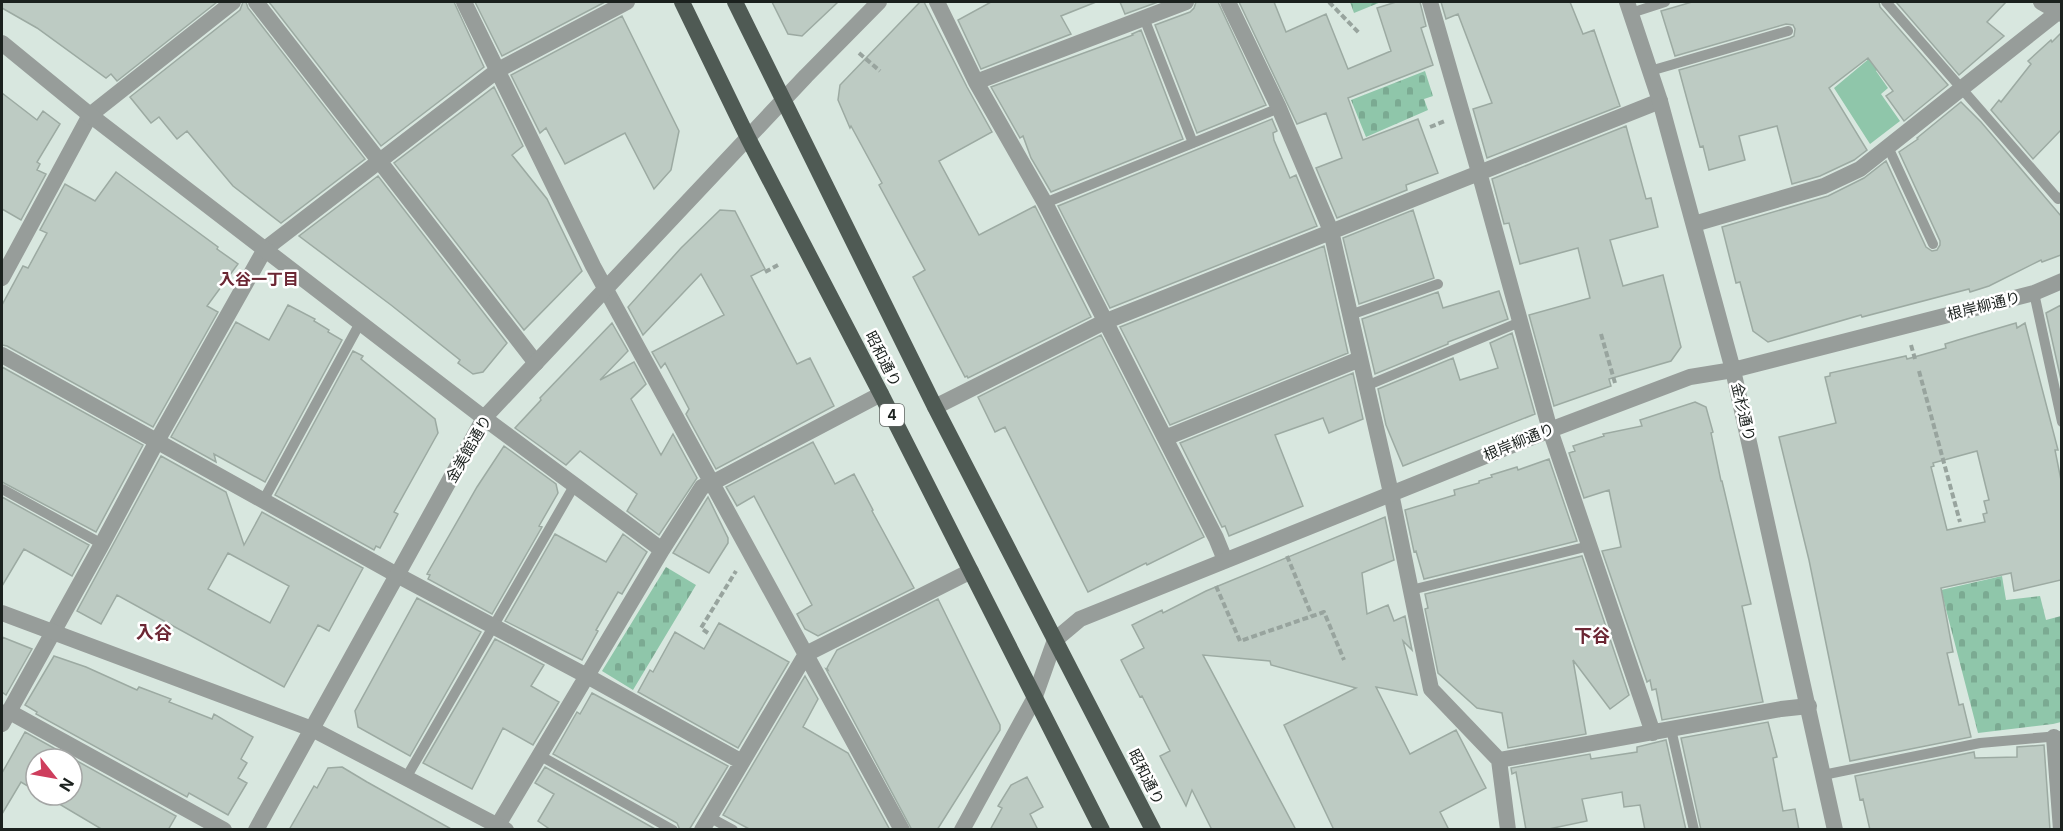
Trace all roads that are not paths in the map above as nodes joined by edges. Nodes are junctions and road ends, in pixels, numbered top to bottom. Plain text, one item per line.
1 (233, 2) edge
2 (256, 2) edge
3 (464, 2) edge
4 (627, 2) edge
5 (682, 2) edge
6 (735, 2) edge
7 (879, 2) edge
8 (937, 2) edge
9 (1186, 2) edge
10 (1228, 2) edge
11 (1430, 2) edge
12 (1665, 2) edge
13 (1886, 2) edge
14 (2041, 2) edge
15 (1629, 7) edge
16 (2060, 11) edge
17 (1144, 18) junction
18 (1788, 31) dead end
19 (2, 43) edge
20 (498, 70) junction
21 (1650, 71) junction
22 (976, 82) junction
23 (1960, 90) junction
24 (784, 99) junction
25 (1660, 101) junction
26 (1278, 108) junction
27 (90, 115) junction
28 (748, 138) junction
29 (1193, 143) junction
30 (1888, 147) junction
31 (380, 161) junction
32 (1479, 172) junction
33 (2061, 197) edge
34 (1045, 203) junction
35 (1694, 224) junction
36 (1331, 231) junction
37 (1933, 244) dead end
38 (265, 249) junction
39 (2, 278) edge
40 (2061, 281) edge
41 (1438, 284) dead end
42 (606, 289) junction
43 (2034, 293) junction
44 (1350, 315) junction
45 (1104, 322) junction
46 (1520, 322) junction
47 (360, 323) junction
48 (2, 355) edge
49 (1360, 359) junction
50 (536, 363) junction
51 (1733, 370) junction
52 (1366, 386) junction
53 (881, 394) junction
54 (935, 407) junction
55 (484, 418) junction
56 (2061, 422) edge
57 (1550, 430) junction
58 (1165, 438) junction
59 (157, 441) junction
60 (712, 483) junction
61 (574, 486) junction
62 (2, 489) edge
63 (1391, 493) junction
64 (263, 501) junction
65 (102, 544) junction
66 (1589, 546) junction
67 (662, 550) junction
68 (1225, 560) junction
69 (971, 571) junction
70 (397, 575) junction
71 (1411, 590) junction
72 (2, 613) edge
73 (494, 626) junction
74 (52, 633) junction
75 (1055, 640) junction
76 (806, 654) junction
77 (587, 676) junction
78 (1034, 699) junction
79 (1809, 706) junction
80 (5, 718) edge
81 (312, 729) junction
82 (1671, 729) junction
83 (1653, 733) junction
84 (2058, 736) edge
85 (539, 755) junction
86 (1499, 760) junction
87 (742, 762) junction
88 (1823, 775) junction
89 (406, 778) junction
90 (706, 823) edge
91 (500, 828) edge
92 (224, 830) edge
93 (256, 830) edge
94 (673, 830) edge
95 (733, 830) edge
96 (902, 830) edge
97 (962, 830) edge
98 (1102, 830) edge
99 (1153, 830) edge
100 (1508, 830) edge
101 (1694, 830) edge
102 (1835, 830) edge
103 (2061, 830) edge

1 - 27 street
2 - 31 street
3 - 20 street
4 - 20 street
5 - 28 highway, 昭和通り / 4
6 - 24 highway, 昭和通り
7 - 24 street, 金美館通り
8 - 22 street
9 - 17 street
10 - 26 street
11 - 32 street
12 - 15 lane
13 - 23 lane
14 - 16 street
15 - 21 street, 金杉通り
16 - 23 street
17 - 22 street
17 - 29 lane
18 - 21 lane
19 - 27 street
20 - 31 street
20 - 42 street
21 - 25 street, 金杉通り
22 - 34 street
23 - 30 street
23 - 33 lane
24 - 28 street, 金美館通り
24 - 54 highway, 昭和通り
25 - 32 street
25 - 35 street, 金杉通り
26 - 29 lane
26 - 36 street
27 - 38 street
27 - 39 street
28 - 42 street, 金美館通り
28 - 53 highway, 昭和通り / 4
29 - 34 lane
30 - 35 street
30 - 37 lane
31 - 38 street
31 - 50 street
32 - 36 street
32 - 46 street
34 - 45 street
35 - 51 street, 金杉通り
36 - 44 street
36 - 45 street
38 - 47 street
38 - 59 street
40 - 43 street, 根岸柳通り
41 - 44 lane
42 - 50 street, 金美館通り
42 - 60 street
43 - 51 street, 根岸柳通り
43 - 56 lane
44 - 49 street
45 - 54 street
45 - 58 street
46 - 52 lane
46 - 57 street
47 - 55 street
47 - 64 lane
48 - 59 street
49 - 52 street
49 - 58 street
50 - 55 street, 金美館通り
51 - 57 street, 根岸柳通り
51 - 79 street, 金杉通り
52 - 63 street
53 - 60 street
53 - 69 highway, 昭和通り / 4
54 - 75 highway, 昭和通り
55 - 61 street
55 - 70 street, 金美館通り
57 - 63 street, 根岸柳通り
57 - 66 street
58 - 68 street
59 - 64 street
59 - 65 street
60 - 67 street
60 - 76 street
61 - 67 street
61 - 73 lane
62 - 65 lane
63 - 68 street, 根岸柳通り
63 - 71 street
64 - 70 street
65 - 74 street
66 - 71 lane
66 - 83 street
67 - 77 street
68 - 75 street, 根岸柳通り
69 - 76 street
69 - 78 highway, 昭和通り / 4
70 - 73 street
70 - 81 street, 金美館通り
71 - 86 street
72 - 74 street
73 - 77 street
73 - 89 lane
74 - 80 street
74 - 81 street
75 - 78 street
75 - 99 highway, 昭和通り
76 - 87 street
76 - 96 street
77 - 85 street
77 - 87 street
78 - 97 street
78 - 98 highway, 昭和通り / 4
79 - 82 street
79 - 88 street, 金杉通り
80 - 92 street
81 - 89 street
81 - 93 street, 金美館通り
82 - 83 street
82 - 101 lane
83 - 86 street
84 - 88 lane
84 - 103 street
85 - 91 street
85 - 94 lane
86 - 100 street
87 - 90 street
88 - 102 street, 金杉通り
89 - 91 street
90 - 95 lane

